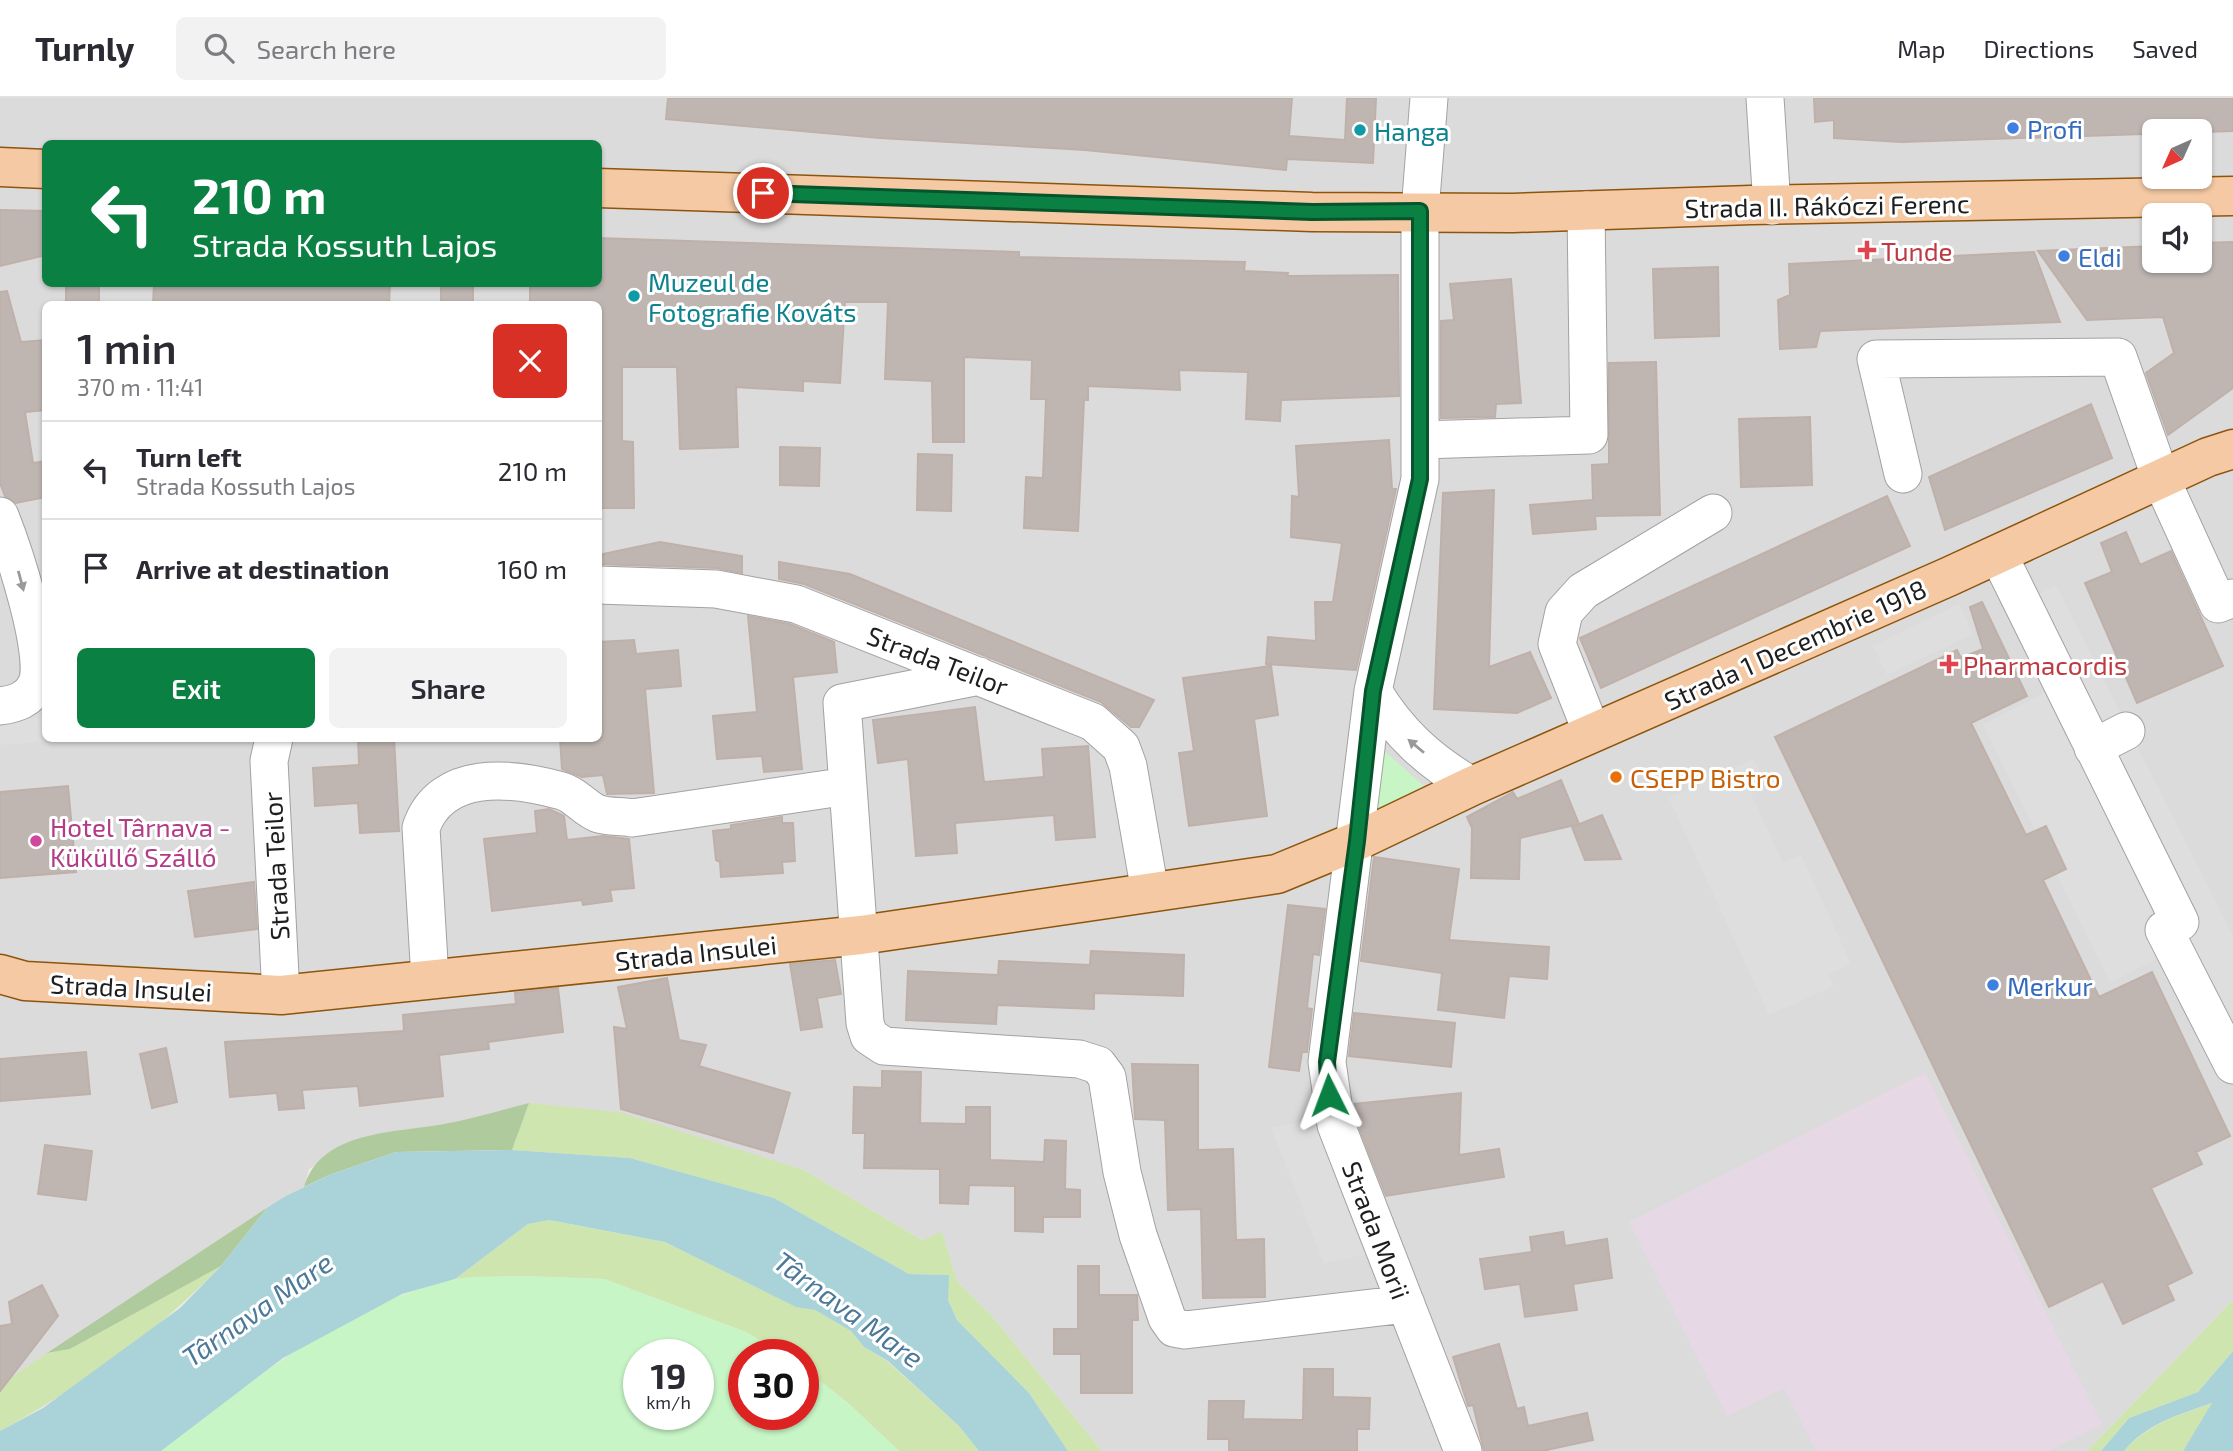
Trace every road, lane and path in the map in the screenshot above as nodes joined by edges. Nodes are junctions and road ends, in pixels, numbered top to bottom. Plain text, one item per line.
1 (1429, 98) edge
2 (1765, 98) edge
3 (0, 167) edge
4 (42, 169) edge
5 (602, 188) edge
6 (2233, 197) edge
7 (1772, 206) junction
8 (1586, 210) junction
9 (1420, 211) junction
10 (1420, 440) junction
11 (2233, 449) edge
12 (1903, 474) dead end
13 (2161, 479) junction
14 (1713, 513) dead end
15 (0, 516) edge
16 (1998, 554) junction
17 (602, 585) edge
18 (2233, 598) edge
19 (979, 676) junction
20 (1373, 691) junction
21 (0, 706) edge
22 (2126, 732) dead end
23 (1592, 733) junction
24 (273, 742) edge
25 (2093, 748) junction
26 (848, 786) junction
27 (1472, 786) junction
28 (1357, 841) junction
29 (1150, 892) junction
30 (861, 935) junction
31 (430, 979) junction
32 (8, 981) edge
33 (281, 995) junction
34 (2233, 1065) edge
35 (1406, 1304) junction
36 (1463, 1451) edge

1 - 9 street, Strada Morii
2 - 7 street
3 - 4 main road
5 - 9 main road, Strada II. Rákóczi Ferenc
6 - 7 main road, Strada II. Rákóczi Ferenc
7 - 8 main road, Strada II. Rákóczi Ferenc
8 - 9 main road, Strada II. Rákóczi Ferenc
8 - 10 street
9 - 10 street, Strada Morii
10 - 20 street, Strada Morii
11 - 13 main road, Strada 1 Decembrie 1918
12 - 13 street
13 - 16 main road, Strada 1 Decembrie 1918
13 - 18 street
14 - 23 street
15 -> 21 street
16 - 23 main road, Strada 1 Decembrie 1918
16 - 25 street
17 - 19 street, Strada Teilor
19 - 26 street
19 - 29 street, Strada Teilor
27 -> 20 street
20 - 28 street, Strada Morii
22 - 25 street
23 - 27 main road, Strada 1 Decembrie 1918
24 - 33 street, Strada Teilor
25 - 34 street
26 - 30 street
26 - 31 street
27 - 28 main road, Strada 1 Decembrie 1918
28 - 29 main road, Strada Insulei
28 - 35 street, Strada Morii
29 - 30 main road, Strada Insulei
30 - 31 main road, Strada Insulei
30 - 35 street
31 - 33 main road, Strada Insulei
32 - 33 main road, Strada Insulei
35 - 36 street, Strada Morii

